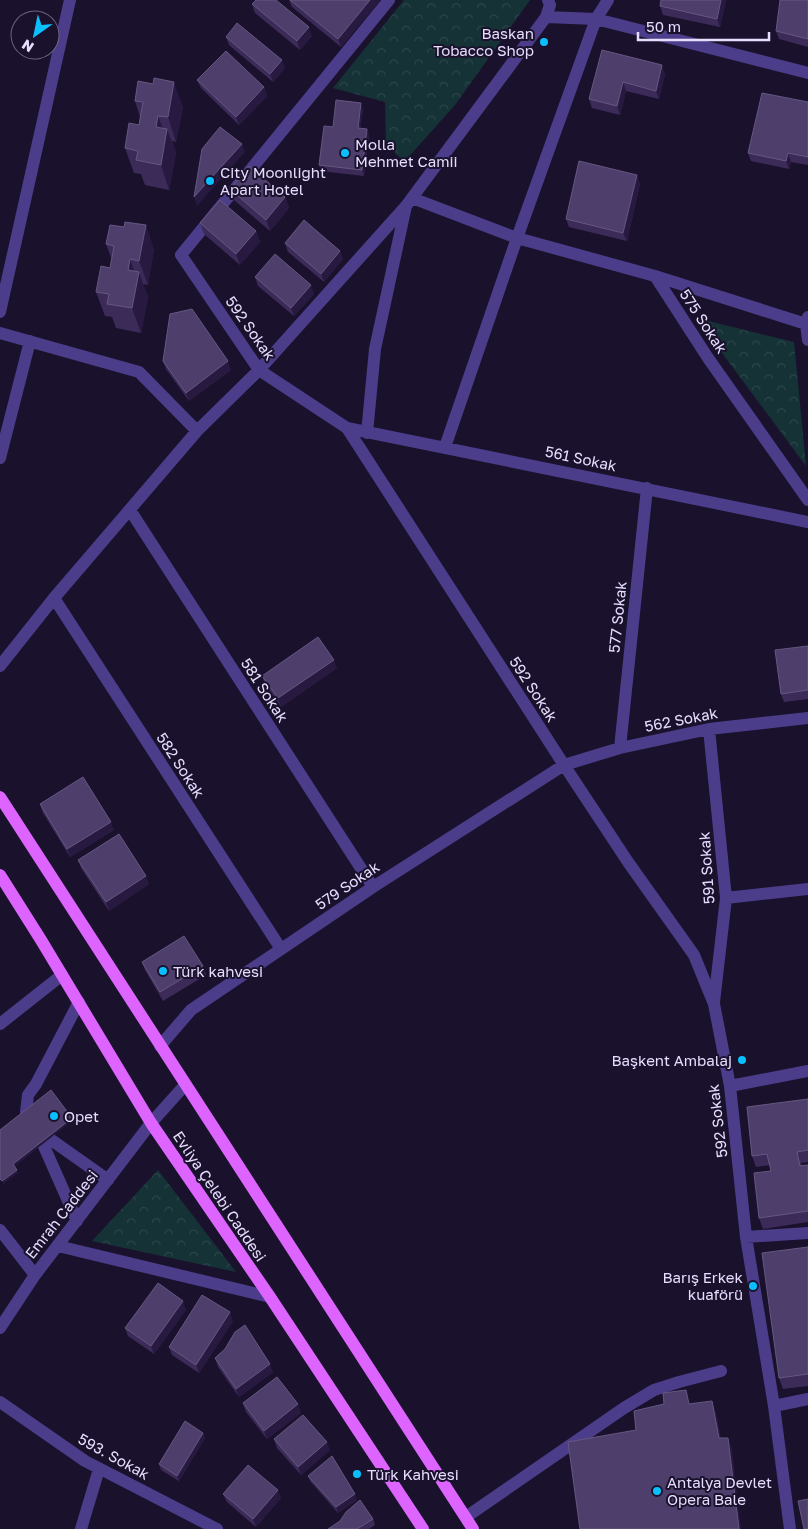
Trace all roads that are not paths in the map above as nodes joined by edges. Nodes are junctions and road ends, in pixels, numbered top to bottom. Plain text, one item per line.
1 (70, 0) edge
2 (389, 0) edge
3 (548, 0) edge
4 (608, 0) edge
5 (546, 17) junction
6 (596, 19) junction
7 (808, 73) edge
8 (409, 202) junction
9 (517, 238) junction
10 (655, 276) junction
11 (0, 312) edge
12 (808, 322) edge
13 (0, 333) edge
14 (808, 340) edge
15 (30, 341) junction
16 (259, 370) junction
17 (347, 428) junction
18 (197, 431) junction
19 (367, 433) junction
20 (445, 447) junction
21 (0, 458) edge
22 (647, 488) junction
23 (808, 500) edge
24 (130, 510) junction
25 (808, 522) edge
26 (54, 598) junction
27 (0, 666) edge
28 (808, 718) edge
29 (710, 729) junction
30 (620, 748) junction
31 (564, 765) junction
32 (0, 797) edge
33 (0, 875) edge
34 (373, 887) junction
35 (808, 889) edge
36 (726, 898) junction
37 (281, 949) junction
38 (62, 976) junction
39 (79, 1002) junction
40 (714, 1004) junction
41 (0, 1024) edge
42 (160, 1046) junction
43 (808, 1071) edge
44 (185, 1085) junction
45 (730, 1086) junction
46 (26, 1112) edge
47 (151, 1123) junction
48 (108, 1180) junction
49 (77, 1221) junction
50 (0, 1230) edge
51 (808, 1233) edge
52 (746, 1237) junction
53 (58, 1246) junction
54 (35, 1275) junction
55 (270, 1297) junction
56 (0, 1328) edge
57 (721, 1372) dead end
58 (808, 1398) edge
59 (0, 1402) edge
60 (774, 1406) junction
61 (99, 1468) junction
62 (466, 1517) junction
63 (81, 1529) edge
64 (216, 1529) edge
65 (423, 1529) edge
66 (473, 1529) edge
67 (790, 1529) edge

1 - 11 street
2 - 16 street, 592 Sokak
3 - 5 street
4 - 6 street
5 - 6 street
5 - 8 street
6 - 7 street
6 - 9 street
8 - 9 street
8 - 16 street
8 - 19 street
9 - 10 street
9 - 20 street
10 - 12 street
10 - 23 street, 575 Sokak
12 - 14 street
13 - 15 street
15 - 18 street
15 - 21 street
16 - 17 street, 592 Sokak
16 - 18 street
17 - 19 street, 561 Sokak
17 - 31 street, 592 Sokak
18 - 24 street
19 - 20 street, 561 Sokak
20 - 22 street, 561 Sokak
22 - 25 street, 561 Sokak
22 - 30 street, 577 Sokak
24 - 26 street
24 - 34 street, 581 Sokak
26 - 27 street
26 - 37 street, 582 Sokak
28 - 29 street, 562 Sokak
29 - 30 street, 562 Sokak
29 - 36 street, 591 Sokak
30 - 31 street, 562 Sokak
31 - 34 street, 579 Sokak
31 - 40 street, 592 Sokak
32 - 42 main road
33 - 38 main road, Evliya Çelebi Caddesi
34 - 37 street, 579 Sokak
35 - 36 street
36 - 40 street, 591 Sokak
37 - 42 street, 579 Sokak
38 - 39 main road, Evliya Çelebi Caddesi
38 - 41 street
39 - 46 street
39 - 47 main road, Evliya Çelebi Caddesi
40 - 45 street, 592 Sokak
42 - 44 main road, Evliya Çelebi Caddesi
43 - 45 street
44 - 47 street, Emrah Caddesi
44 - 62 main road, Evliya Çelebi Caddesi
45 - 52 street, 592 Sokak
47 - 48 street, Emrah Caddesi
47 - 55 main road, Evliya Çelebi Caddesi
48 - 49 street, Emrah Caddesi
48 - 49 street
49 - 53 street, Emrah Caddesi
50 - 54 street
51 - 52 street
52 - 60 street, 592 Sokak
53 - 54 street, Emrah Caddesi
53 - 55 street
54 - 56 street, Emrah Caddesi
55 - 65 main road, Evliya Çelebi Caddesi
57 - 62 street
58 - 60 street
59 - 61 street, 593. Sokak
60 - 67 street, 592 Sokak
61 - 63 street
61 - 64 street, 593. Sokak
62 - 66 main road, Evliya Çelebi Caddesi

